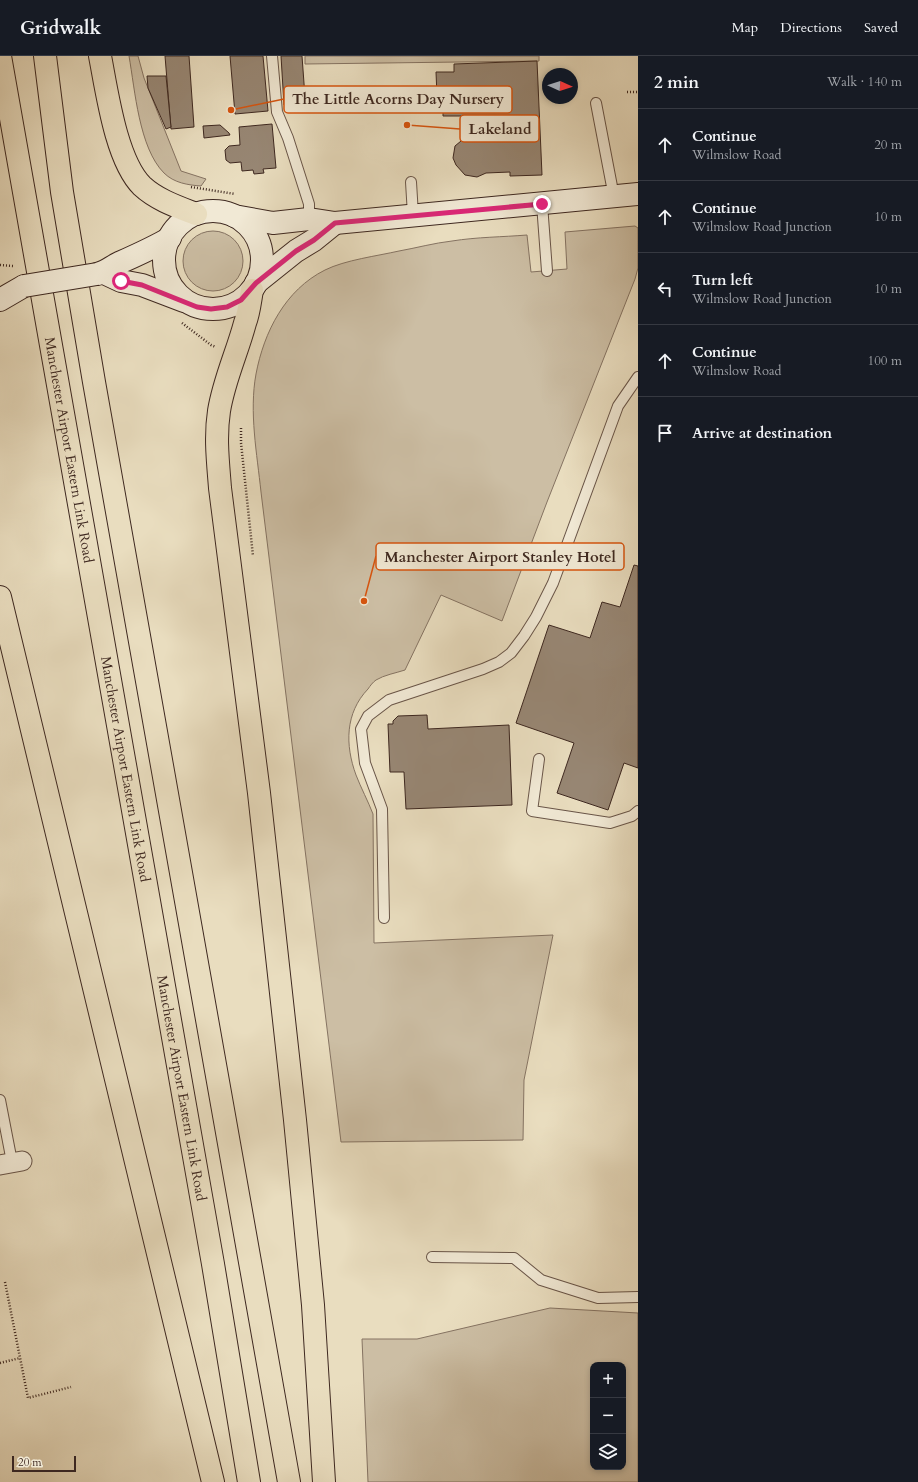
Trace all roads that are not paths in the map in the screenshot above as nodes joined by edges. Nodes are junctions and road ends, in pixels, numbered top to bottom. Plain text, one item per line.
1 (0, 56) edge
2 (45, 56) edge
3 (100, 56) edge
4 (272, 56) edge
5 (596, 103) dead end
6 (411, 182) dead end
7 (638, 194) edge
8 (614, 197) junction
9 (542, 204) junction
10 (196, 214) junction
11 (413, 215) junction
12 (234, 216) junction
13 (309, 219) junction
14 (335, 223) junction
15 (170, 238) junction
16 (547, 270) dead end
17 (101, 273) junction
18 (0, 283) edge
19 (23, 286) junction
20 (254, 287) junction
21 (0, 300) edge
22 (187, 302) junction
23 (638, 377) edge
24 (0, 597) edge
25 (539, 759) dead end
26 (638, 811) edge
27 (384, 918) dead end
28 (0, 1100) edge
29 (11, 1163) edge
30 (432, 1257) dead end
31 (638, 1297) edge
32 (213, 1482) edge
33 (249, 1482) edge
34 (289, 1482) edge
35 (324, 1482) edge

1 - 33 highway, Manchester Airport Eastern Link Road
2 - 34 highway
3 - 10 highway
4 - 13 lane
5 - 8 lane
6 - 11 lane
7 - 8 main road
8 - 9 main road
9 - 11 main road
9 - 16 lane
10 - 12 main road
10 - 15 main road
11 - 14 main road
12 - 13 main road
12 - 20 main road
13 - 14 main road
14 - 20 main road
15 - 17 main road
15 - 22 main road
17 - 19 main road, bridge
17 - 22 main road
18 - 19 main road
19 - 21 main road
20 - 22 main road
20 - 35 highway
23 - 27 lane
24 - 32 highway
25 - 26 lane
28 - 29 lane
30 - 31 lane

